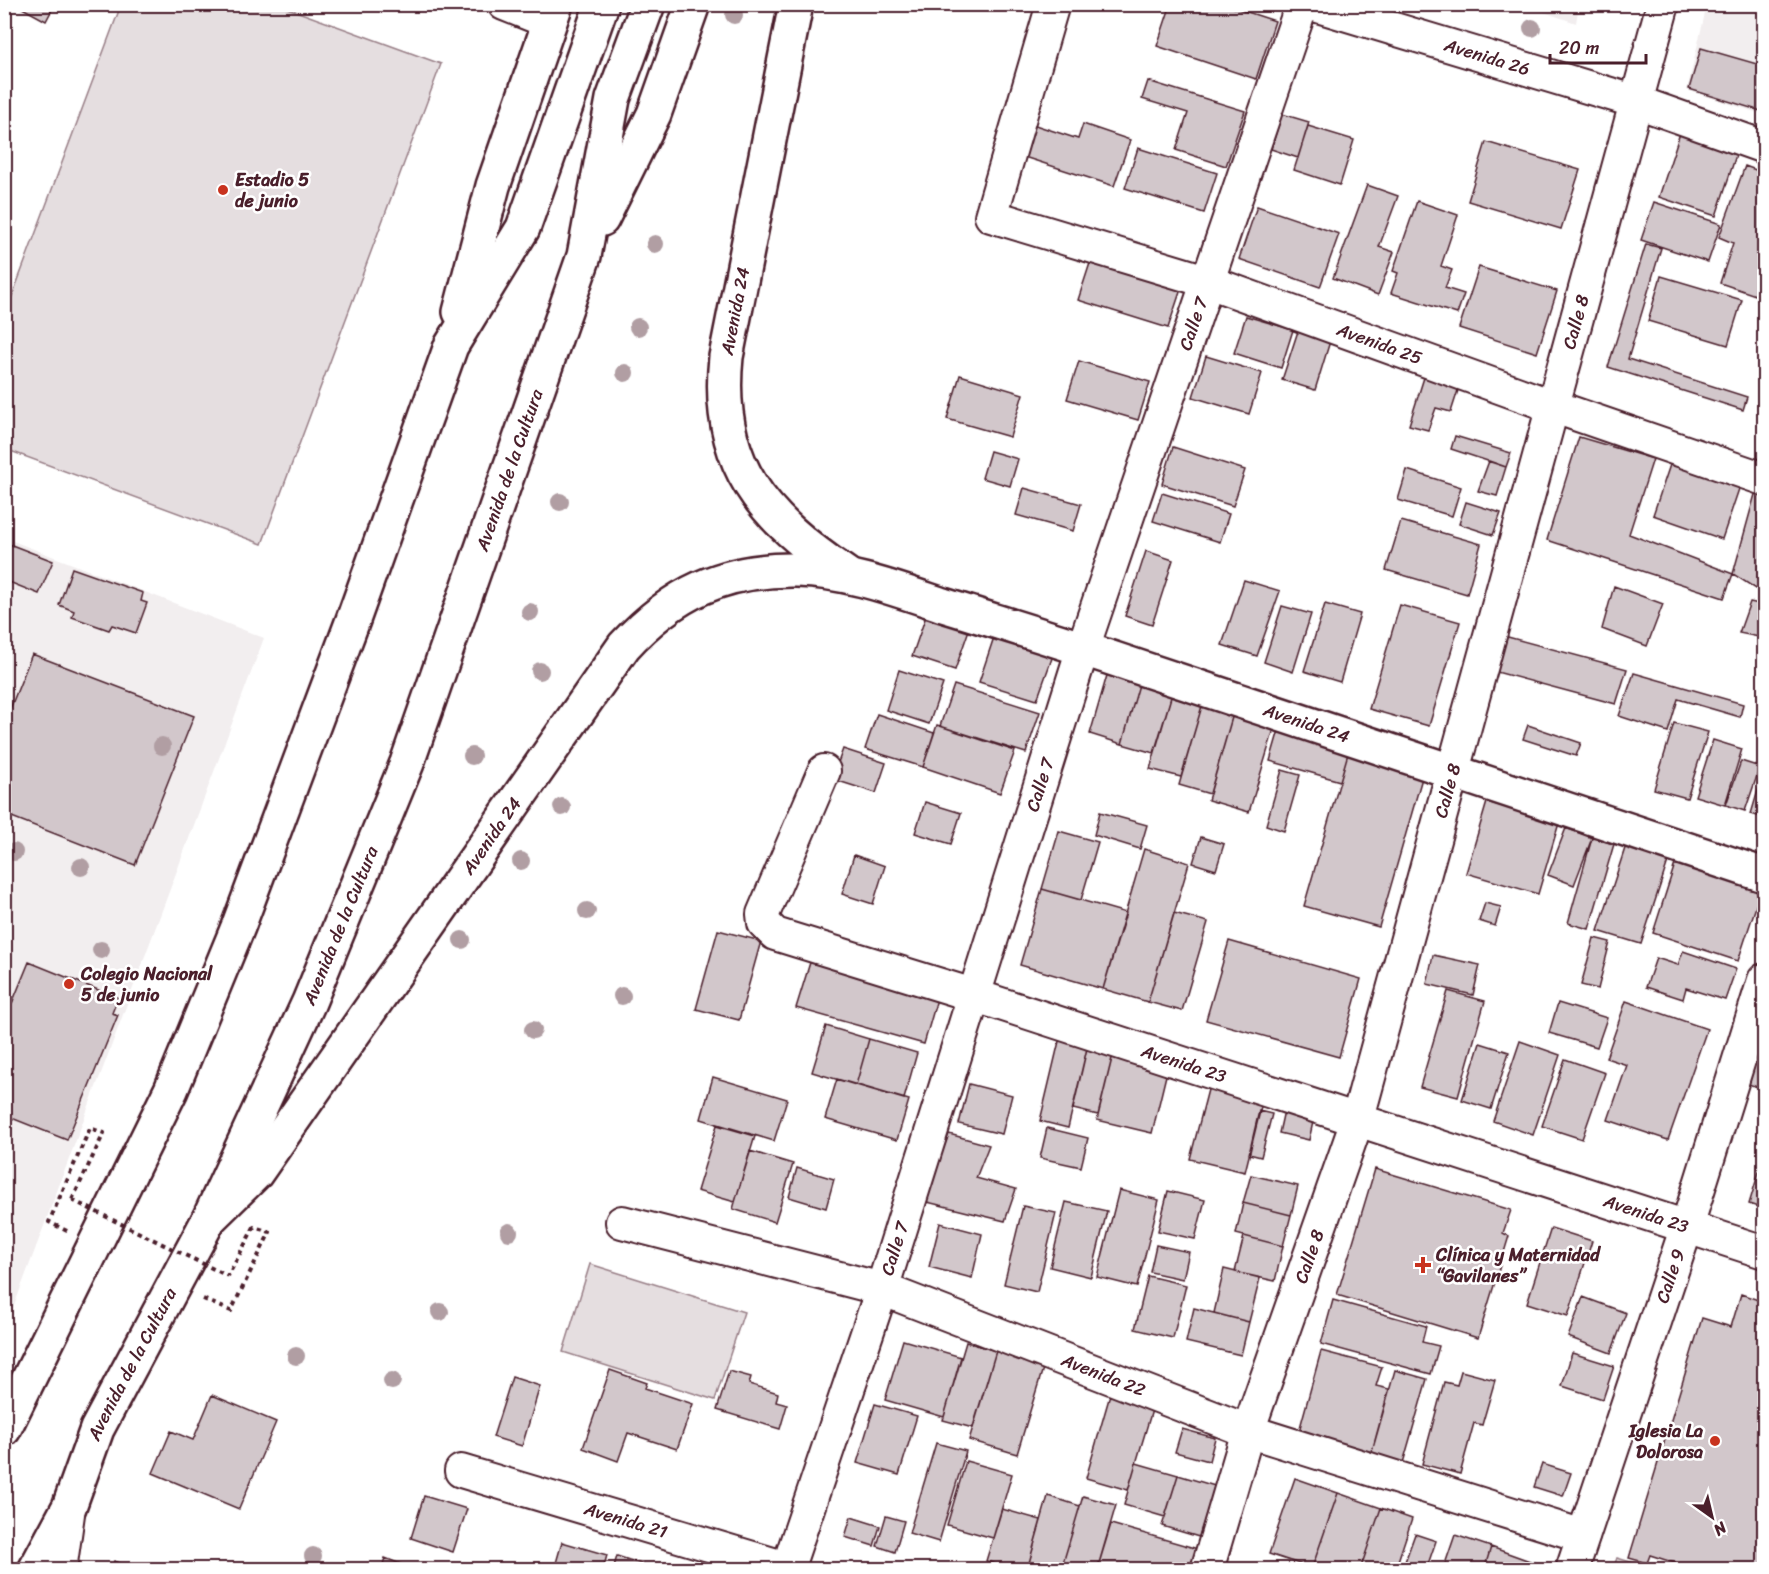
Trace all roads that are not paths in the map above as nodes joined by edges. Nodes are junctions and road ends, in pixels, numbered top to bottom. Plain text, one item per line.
1 (504, 4) edge
2 (602, 4) edge
3 (648, 4) edge
4 (693, 4) edge
5 (796, 4) edge
6 (1053, 4) edge
7 (1302, 4) edge
8 (1311, 4) edge
9 (1663, 4) edge
10 (553, 13) edge
11 (1637, 102) junction
12 (1764, 147) edge
13 (584, 256) junction
14 (1206, 281) junction
15 (451, 346) junction
16 (1552, 406) junction
17 (1764, 479) edge
18 (847, 575) junction
19 (1083, 648) junction
20 (824, 771) dead end
21 (1453, 772) junction
22 (1764, 875) edge
23 (1764, 980) edge
24 (973, 995) junction
25 (1358, 1121) junction
26 (209, 1219) junction
27 (622, 1222) dead end
28 (1687, 1226) junction
29 (1764, 1252) edge
30 (882, 1289) junction
31 (13, 1389) edge
32 (4, 1429) edge
33 (1248, 1431) junction
34 (461, 1472) dead end
35 (69, 1507) junction
36 (1583, 1536) junction
37 (35, 1569) edge
38 (60, 1569) edge
39 (789, 1569) edge
40 (1207, 1569) edge
41 (1572, 1569) edge

1 - 10 street
2 - 15 main road
3 - 13 main road, Avenida de la Cultura
4 - 13 main road, Avenida de la Cultura
5 - 18 main road, Avenida 24
6 - 14 street, Avenida 25
7 - 14 street, Calle 7
8 - 11 street, Avenida 26
9 - 11 street, Calle 8
10 - 15 main road
11 - 12 street, Avenida 26
11 - 16 street, Calle 8
13 - 26 main road, Avenida de la Cultura
14 - 16 street, Avenida 25
14 - 19 street, Calle 7
15 - 31 main road
16 - 17 street, Avenida 25
16 - 21 street, Calle 8
18 - 19 main road, Avenida 24
18 - 26 main road, Avenida 24
19 - 21 main road, Avenida 24
19 - 24 street, Calle 7
20 - 24 street, Avenida 23
21 - 22 main road, Avenida 24
21 - 25 street, Calle 8
23 - 28 street, Calle 9
24 - 25 street, Avenida 23
24 - 30 street, Calle 7
25 - 28 street, Avenida 23
25 - 33 street, Calle 8
26 - 35 main road, Avenida de la Cultura
27 - 30 street, Avenida 22
28 - 29 street, Avenida 23
28 - 36 street, Calle 9
30 - 33 street, Avenida 22
30 - 39 street, Calle 7
31 - 32 main road
33 - 36 street, Avenida 22
33 - 40 street, Calle 8
34 - 39 street, Avenida 21
35 - 37 main road, Avenida de la Cultura
35 - 38 street
36 - 41 street, Calle 9

